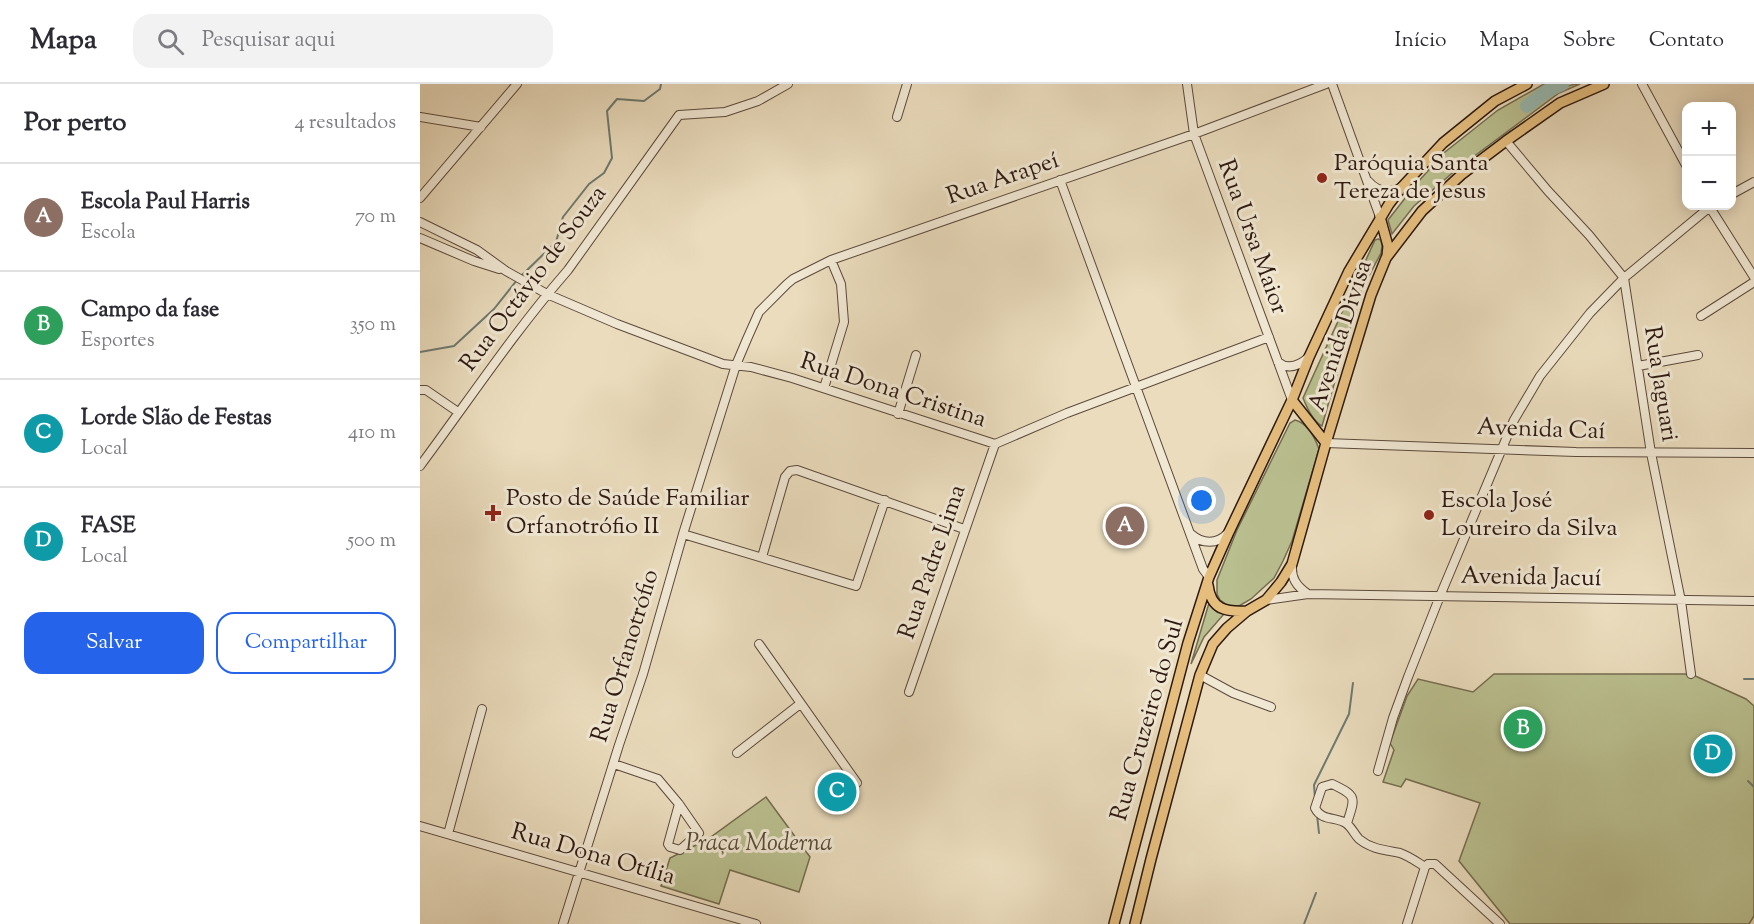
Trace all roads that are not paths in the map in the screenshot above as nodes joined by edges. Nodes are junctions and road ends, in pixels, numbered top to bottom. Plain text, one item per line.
1 (517, 84) edge
2 (788, 84) edge
3 (908, 84) edge
4 (1188, 84) edge
5 (1326, 84) edge
6 (1332, 84) edge
7 (1527, 84) edge
8 (1604, 84) edge
9 (1642, 84) edge
10 (420, 117) edge
11 (897, 117) dead end
12 (481, 127) junction
13 (1194, 134) junction
14 (1506, 141) junction
15 (1682, 158) edge
16 (1365, 177) junction
17 (1060, 180) junction
18 (1754, 182) edge
19 (1402, 187) junction
20 (1736, 191) edge
21 (420, 198) edge
22 (1705, 210) edge
23 (1712, 210) edge
24 (1380, 217) junction
25 (420, 222) edge
26 (420, 238) edge
27 (1386, 258) junction
28 (831, 260) junction
29 (506, 271) junction
30 (1754, 277) edge
31 (1624, 278) junction
32 (1754, 282) edge
33 (547, 294) junction
34 (1701, 316) dead end
35 (1269, 338) junction
36 (916, 355) dead end
37 (1698, 355) dead end
38 (1309, 357) junction
39 (1277, 361) junction
40 (736, 365) junction
41 (1638, 366) junction
42 (1136, 387) junction
43 (824, 388) junction
44 (420, 390) edge
45 (1292, 400) junction
46 (458, 412) junction
47 (898, 414) junction
48 (1326, 442) junction
49 (994, 444) junction
50 (1501, 448) junction
51 (1651, 453) junction
52 (1754, 453) edge
53 (420, 466) edge
54 (885, 500) junction
55 (964, 529) junction
56 (1188, 530) junction
57 (1229, 532) junction
58 (683, 534) junction
59 (762, 557) junction
60 (1292, 564) junction
61 (1209, 577) junction
62 (1308, 594) junction
63 (1440, 596) junction
64 (1266, 600) junction
65 (1681, 601) junction
66 (1754, 601) edge
67 (1247, 611) junction
68 (759, 644) dead end
69 (1691, 674) dead end
70 (1200, 675) junction
71 (909, 692) dead end
72 (800, 704) junction
73 (1271, 707) dead end
74 (482, 710) dead end
75 (737, 753) dead end
76 (614, 764) junction
77 (1378, 771) dead end
78 (857, 783) dead end
79 (679, 804) junction
80 (1347, 823) junction
81 (420, 826) edge
82 (448, 834) junction
83 (1425, 867) junction
84 (579, 871) junction
85 (740, 921) edge
86 (563, 924) edge
87 (756, 924) edge
88 (1114, 924) edge
89 (1135, 924) edge
90 (1407, 924) edge
91 (1500, 924) edge

1 - 12 street
2 - 33 street, Rua Octávio de Souza
3 - 11 street
4 - 13 street, Rua Ursa Maior
5 - 13 street, Rua Arapeí
6 - 16 street
7 - 19 main road, Avenida Divisa
8 - 14 main road, Avenida Divisa
9 - 15 street
10 - 12 street
12 - 21 street
13 - 17 street, Rua Arapeí
13 - 35 street, Rua Ursa Maior
14 - 27 main road, Avenida Divisa
14 - 31 street
16 - 19 street
16 - 24 street
17 - 28 street, Rua Arapeí
17 - 42 street
18 - 20 street
19 - 24 main road, Avenida Divisa
22 - 31 street
23 - 30 street
24 - 27 main road
24 - 38 main road, Avenida Divisa
25 - 29 street
26 - 29 street
27 - 48 main road, Avenida Divisa
28 - 40 street, Rua Arapeí
28 - 43 street
29 - 33 street, Rua Dona Cristina
31 - 41 street, Rua Jaguari
31 - 50 street
32 - 34 street
33 - 40 street, Rua Dona Cristina
33 - 46 street, Rua Octávio de Souza
35 - 39 street, Rua Ursa Maior
35 - 42 street, Rua Dona Cristina
36 - 47 street
37 - 41 street
38 - 39 street
38 - 45 main road, Avenida Divisa
39 - 45 street, Rua Ursa Maior
40 - 43 street, Rua Dona Cristina
40 - 58 street, Rua Orfanotrófio
41 - 51 street, Rua Jaguari
42 - 49 street, Rua Dona Cristina
42 - 56 street
43 - 47 street, Rua Dona Cristina
44 - 46 street
45 - 48 main road
45 - 57 main road, Avenida Divisa
46 - 53 street, Rua Octávio de Souza
47 - 49 street, Rua Dona Cristina
48 - 50 street, Avenida Caí
48 - 60 main road, Avenida Divisa
49 - 55 street, Rua Padre Lima
50 - 51 street, Avenida Caí
50 - 63 street
51 - 52 street, Avenida Caí
51 - 65 street, Rua Jaguari
54 - 55 street
54 - 59 street
54 - 59 street
55 - 71 street, Rua Padre Lima
56 - 57 street
56 - 61 street
57 - 61 main road, Avenida Divisa
58 - 59 street
58 - 76 street, Rua Orfanotrófio
60 - 62 street
60 - 64 main road, Avenida Divisa
61 - 67 main road
61 - 88 main road, Rua Cruzeiro do Sul
62 - 63 street, Avenida Jacuí
62 - 64 street, Avenida Jacuí
63 - 65 street, Avenida Jacuí
63 - 77 street
64 - 67 main road, Avenida Divisa
65 - 66 street, Avenida Jacuí
65 - 69 street, Rua Jaguari
67 - 70 main road, Rua Cruzeiro do Sul
68 - 72 street
70 - 73 street
70 - 89 main road, Rua Cruzeiro do Sul
72 - 75 street
72 - 78 street
74 - 82 street
76 - 79 street
76 - 84 street, Rua Orfanotrófio
79 - 79 street
80 - 80 street
80 - 83 street
81 - 82 street, Rua Dona Otília
82 - 84 street, Rua Dona Otília
83 - 90 street
83 - 91 street
84 - 85 street, Rua Dona Otília
84 - 86 street, Rua Orfanotrófio
85 - 87 street, Rua Dona Otília

